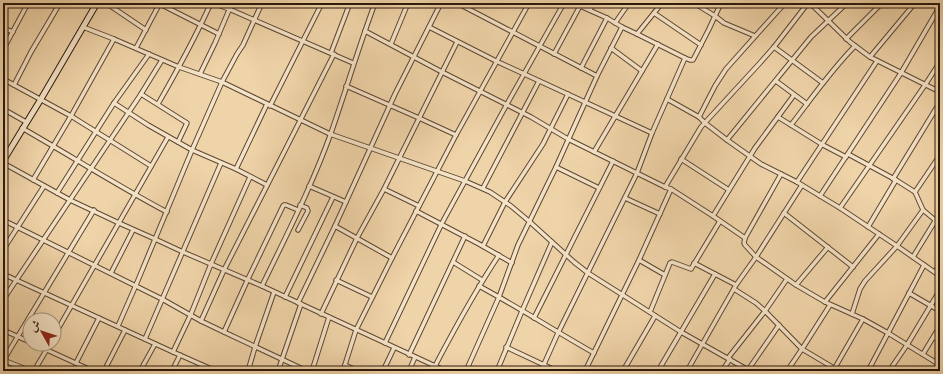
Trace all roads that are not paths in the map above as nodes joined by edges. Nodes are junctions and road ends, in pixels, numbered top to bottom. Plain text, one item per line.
1 (28, 3) edge
2 (60, 3) edge
3 (97, 3) edge
4 (106, 3) edge
5 (154, 3) edge
6 (212, 3) edge
7 (232, 3) edge
8 (262, 3) edge
9 (322, 3) edge
10 (350, 3) edge
11 (375, 3) edge
12 (408, 3) edge
13 (441, 3) edge
14 (457, 3) edge
15 (529, 3) edge
16 (564, 3) edge
17 (573, 3) edge
18 (593, 3) edge
19 (629, 3) edge
20 (662, 3) edge
21 (694, 3) edge
22 (721, 3) edge
23 (785, 3) edge
24 (809, 3) edge
25 (847, 3) edge
26 (882, 3) edge
27 (915, 3) edge
28 (160, 4) edge
29 (580, 6) junction
30 (940, 6) edge
31 (229, 9) junction
32 (590, 10) junction
33 (654, 13) junction
34 (715, 16) junction
35 (607, 18) junction
36 (255, 20) junction
37 (829, 21) junction
38 (615, 23) junction
39 (201, 25) junction
40 (83, 27) junction
41 (428, 27) junction
42 (622, 27) junction
43 (3, 28) edge
44 (146, 30) junction
45 (365, 30) junction
46 (13, 32) junction
47 (512, 32) junction
48 (219, 34) junction
49 (637, 34) junction
50 (755, 36) junction
51 (846, 38) junction
52 (114, 39) junction
53 (303, 41) junction
54 (457, 42) junction
55 (391, 44) junction
56 (658, 44) junction
57 (701, 45) junction
58 (855, 46) junction
59 (540, 47) junction
60 (774, 47) junction
61 (136, 48) junction
62 (610, 48) junction
63 (3, 50) edge
64 (149, 54) junction
65 (333, 54) junction
66 (554, 54) junction
67 (414, 56) junction
68 (870, 57) junction
69 (685, 58) junction
70 (162, 60) junction
71 (496, 61) junction
72 (792, 61) junction
73 (877, 61) junction
74 (940, 62) edge
75 (354, 63) junction
76 (179, 67) junction
77 (581, 68) junction
78 (642, 71) junction
79 (442, 72) junction
80 (901, 73) junction
81 (200, 74) junction
82 (525, 74) junction
83 (597, 76) junction
84 (3, 79) edge
85 (539, 81) junction
86 (776, 81) junction
87 (222, 82) junction
88 (823, 83) junction
89 (14, 85) junction
90 (925, 85) junction
91 (346, 86) junction
92 (480, 91) junction
93 (940, 92) edge
94 (141, 94) junction
95 (568, 94) junction
96 (794, 94) junction
97 (41, 99) junction
98 (667, 99) junction
99 (585, 101) junction
100 (940, 102) edge
101 (114, 103) junction
102 (158, 104) junction
103 (507, 104) junction
104 (807, 104) junction
105 (268, 105) junction
106 (390, 106) junction
107 (3, 108) edge
108 (128, 112) junction
109 (522, 112) junction
110 (71, 116) junction
111 (616, 116) junction
112 (699, 117) junction
113 (778, 117) junction
114 (419, 118) junction
115 (300, 119) junction
116 (26, 122) junction
117 (704, 123) junction
118 (791, 125) junction
119 (22, 128) junction
120 (551, 128) junction
121 (96, 131) junction
122 (652, 132) junction
123 (330, 134) junction
124 (456, 135) junction
125 (168, 137) junction
126 (568, 138) junction
127 (726, 140) junction
128 (109, 141) junction
129 (178, 142) junction
130 (823, 145) junction
131 (53, 146) junction
132 (371, 148) junction
133 (192, 150) junction
134 (594, 152) junction
135 (847, 155) junction
136 (940, 155) edge
137 (750, 156) junction
138 (400, 157) junction
139 (681, 159) junction
140 (3, 161) edge
141 (78, 161) junction
142 (612, 161) junction
143 (221, 163) junction
144 (151, 166) junction
145 (869, 166) junction
146 (556, 167) junction
147 (91, 169) junction
148 (236, 169) junction
149 (437, 171) junction
150 (638, 173) junction
151 (781, 174) junction
152 (250, 177) junction
153 (33, 180) junction
154 (894, 180) junction
155 (465, 181) junction
156 (797, 182) junction
157 (267, 185) junction
158 (802, 185) junction
159 (44, 186) junction
160 (309, 186) junction
161 (665, 187) junction
162 (483, 188) junction
163 (599, 188) junction
164 (384, 189) junction
165 (671, 189) junction
166 (729, 190) junction
167 (915, 192) junction
168 (57, 193) junction
169 (135, 195) junction
170 (333, 196) junction
171 (820, 196) junction
172 (625, 198) junction
173 (70, 200) junction
174 (346, 202) junction
175 (505, 202) junction
176 (300, 205) junction
177 (419, 206) junction
178 (840, 208) junction
179 (94, 210) junction
180 (298, 210) junction
181 (416, 210) junction
182 (923, 210) junction
183 (167, 212) junction
184 (784, 212) junction
185 (940, 213) edge
186 (660, 214) junction
187 (713, 216) junction
188 (3, 220) edge
189 (935, 220) junction
190 (720, 221) junction
191 (530, 222) junction
192 (119, 223) junction
193 (442, 223) junction
194 (335, 226) junction
195 (18, 227) junction
196 (868, 227) junction
197 (133, 230) junction
198 (298, 230) dead end
199 (879, 234) junction
200 (466, 236) junction
201 (357, 238) junction
202 (745, 238) junction
203 (155, 239) junction
204 (43, 240) junction
205 (552, 242) junction
206 (483, 246) junction
207 (828, 246) junction
208 (897, 246) junction
209 (3, 250) edge
210 (183, 252) junction
211 (69, 253) junction
212 (499, 255) junction
213 (565, 255) junction
214 (913, 257) junction
215 (392, 258) junction
216 (756, 258) junction
217 (639, 260) junction
218 (453, 262) junction
219 (512, 263) junction
220 (694, 263) junction
221 (211, 264) junction
222 (940, 264) edge
223 (924, 265) junction
224 (94, 266) junction
225 (853, 267) junction
226 (224, 270) junction
227 (935, 272) junction
228 (111, 273) junction
229 (588, 273) junction
230 (3, 274) edge
231 (715, 274) junction
232 (665, 275) junction
233 (940, 276) edge
234 (787, 279) junction
235 (16, 280) junction
236 (336, 280) junction
237 (482, 280) junction
238 (247, 281) junction
239 (136, 285) junction
240 (796, 285) junction
241 (262, 286) junction
242 (479, 286) junction
243 (735, 287) junction
244 (940, 290) edge
245 (45, 292) junction
246 (274, 292) junction
247 (909, 293) junction
248 (622, 294) junction
249 (285, 297) junction
250 (372, 297) junction
251 (499, 297) junction
252 (162, 299) junction
253 (3, 300) edge
254 (825, 302) junction
255 (299, 304) junction
256 (71, 305) junction
257 (830, 305) junction
258 (930, 305) junction
259 (522, 311) junction
260 (765, 311) junction
261 (940, 311) edge
262 (650, 312) junction
263 (191, 314) junction
264 (321, 314) junction
265 (852, 314) junction
266 (656, 316) junction
267 (99, 318) junction
268 (329, 318) junction
269 (534, 318) junction
270 (863, 319) junction
271 (201, 320) junction
272 (62, 321) edge
273 (778, 325) junction
274 (118, 326) junction
275 (940, 326) edge
276 (3, 330) edge
277 (125, 330) junction
278 (356, 330) junction
279 (224, 332) junction
280 (681, 332) junction
281 (558, 333) junction
282 (888, 333) junction
283 (18, 337) junction
284 (934, 337) junction
285 (22, 339) edge
286 (145, 339) junction
287 (940, 341) edge
288 (155, 344) junction
289 (385, 344) junction
290 (702, 344) junction
291 (907, 345) junction
292 (255, 347) junction
293 (506, 347) junction
294 (394, 348) junction
295 (802, 349) junction
296 (45, 352) edge
297 (51, 352) edge
298 (173, 352) junction
299 (594, 353) junction
300 (923, 354) junction
301 (180, 355) junction
302 (409, 355) junction
303 (416, 357) junction
304 (282, 359) junction
305 (729, 359) junction
306 (3, 361) edge
307 (76, 363) junction
308 (544, 364) junction
309 (345, 365) junction
310 (940, 365) edge
311 (206, 367) junction
312 (437, 368) edge
313 (749, 370) edge
314 (834, 370) edge
315 (31, 371) edge
316 (34, 371) edge
317 (92, 371) edge
318 (104, 371) edge
319 (140, 371) edge
320 (172, 371) edge
321 (204, 371) edge
322 (216, 371) edge
323 (248, 371) edge
324 (278, 371) edge
325 (307, 371) edge
326 (312, 371) edge
327 (343, 371) edge
328 (358, 371) edge
329 (383, 371) edge
330 (409, 371) edge
331 (446, 371) edge
332 (466, 371) edge
333 (496, 371) edge
334 (541, 371) edge
335 (557, 371) edge
336 (585, 371) edge
337 (623, 371) edge
338 (658, 371) edge
339 (687, 371) edge
340 (722, 371) edge
341 (786, 371) edge
342 (839, 371) edge
343 (868, 371) edge
344 (889, 371) edge

1 - 46 street
2 - 89 street
3 - 40 street
4 - 44 street
5 - 28 street
6 - 31 street
6 - 39 street
7 - 31 street
8 - 36 street
9 - 53 street
10 - 65 street
11 - 45 street
12 - 55 street
13 - 41 street
14 - 47 street
15 - 47 street
16 - 59 street
17 - 29 street
18 - 32 street
19 - 38 street
20 - 33 street
21 - 34 street
22 - 34 street
23 - 50 street
24 - 37 street
24 - 60 street
25 - 37 street
26 - 51 street
27 - 68 street
28 - 39 street
28 - 44 street
29 - 32 street
29 - 66 street
30 - 80 street
31 - 36 street
31 - 48 street
32 - 35 street
33 - 49 street
33 - 57 street
34 - 50 street
34 - 57 street
35 - 38 street
35 - 77 street
36 - 53 street
36 - 87 street
37 - 51 street
37 - 72 street
38 - 42 street
39 - 48 street
39 - 76 street
40 - 52 street
40 - 97 street
41 - 54 street
41 - 67 street
42 - 49 street
42 - 62 street
43 - 46 street
44 - 61 street
45 - 55 street
45 - 75 street
46 - 63 street
47 - 59 street
47 - 71 street
48 - 81 street
49 - 56 street
50 - 112 street
51 - 58 street
52 - 61 street
52 - 110 street
53 - 65 street
53 - 105 street
54 - 71 street
54 - 79 street
55 - 67 street
56 - 69 street
56 - 78 street
57 - 69 street
58 - 68 street
58 - 88 street
59 - 66 street
59 - 82 street
60 - 72 street
60 - 117 street
61 - 64 street
62 - 78 street
62 - 83 street
64 - 70 street
64 - 101 street
65 - 75 street
65 - 115 street
66 - 77 street
67 - 79 street
67 - 106 street
68 - 73 street
69 - 98 street
70 - 76 street
70 - 94 street
71 - 82 street
71 - 92 street
72 - 86 street
72 - 88 street
73 - 80 street
73 - 130 street
74 - 90 street
75 - 91 street
76 - 81 street
76 - 102 street
77 - 83 street
78 - 111 street
79 - 92 street
79 - 114 street
80 - 90 street
80 - 135 street
81 - 87 street
82 - 85 street
82 - 103 street
83 - 99 street
84 - 89 street
85 - 95 street
85 - 109 street
86 - 96 street
86 - 127 street
87 - 105 street
87 - 133 street
88 - 104 street
89 - 97 street
90 - 93 street
90 - 145 street
91 - 106 street
91 - 123 street
92 - 103 street
92 - 124 street
94 - 102 street
94 - 108 street
95 - 99 street
95 - 120 street
96 - 104 street
96 - 113 street
97 - 110 street
97 - 116 street
98 - 112 street
98 - 122 street
99 - 111 street
99 - 126 street
100 - 154 street
101 - 108 street
101 - 121 street
102 - 129 street
103 - 109 street
103 - 155 street
104 - 118 street
105 - 115 street
105 - 148 street
106 - 114 street
106 - 132 street
107 - 116 street
108 - 125 street
108 - 128 street
109 - 120 street
109 - 162 street
110 - 121 street
110 - 131 street
111 - 122 street
111 - 134 street
112 - 117 street
113 - 118 street
113 - 137 street
114 - 124 street
114 - 138 street
115 - 123 street
115 - 157 street
116 - 119 street
117 - 127 street
117 - 139 street
118 - 130 street
119 - 131 street
119 - 140 street
120 - 126 street
120 - 175 street
121 - 128 street
121 - 141 street
122 - 150 street
123 - 132 street
123 - 160 street
124 - 149 street
125 - 129 street
125 - 144 street
126 - 134 street
126 - 146 street
127 - 137 street
128 - 144 street
128 - 147 street
129 - 133 street
130 - 135 street
130 - 156 street
131 - 141 street
131 - 153 street
132 - 138 street
132 - 174 street
133 - 143 street
133 - 183 street
134 - 142 street
135 - 145 street
135 - 171 street
136 - 167 street
137 - 151 street
137 - 166 street
138 - 149 street
138 - 164 street
139 - 161 street
139 - 166 street
140 - 153 street
141 - 147 street
141 - 168 street
142 - 150 street
142 - 163 street
143 - 148 street
143 - 210 street
144 - 169 street
145 - 154 street
145 - 178 street
146 - 163 street
146 - 191 street
147 - 169 street
147 - 173 street
148 - 152 street
149 - 155 street
149 - 177 street
150 - 161 street
150 - 172 street
151 - 156 street
151 - 202 street
152 - 157 street
152 - 221 street
153 - 159 street
154 - 167 street
154 - 196 street
155 - 162 street
155 - 193 street
156 - 158 street
157 - 226 street
158 - 171 street
158 - 184 street
159 - 168 street
159 - 195 street
160 - 170 street
160 - 176 street
161 - 165 street
162 - 175 street
163 - 213 street
164 - 177 street
164 - 201 street
165 - 186 street
165 - 187 street
166 - 187 street
167 - 182 street
168 - 173 street
169 - 183 street
169 - 192 street
170 - 174 street
170 - 249 street
171 - 178 street
172 - 186 street
172 - 229 street
173 - 179 street
173 - 204 street
174 - 194 street
175 - 191 street
175 - 206 street
176 - 180 street
176 - 198 street
177 - 181 street
178 - 196 street
179 - 192 street
179 - 211 street
180 - 238 street
180 - 241 street
181 - 193 street
181 - 215 street
182 - 189 street
182 - 208 street
183 - 203 street
184 - 207 street
184 - 216 street
185 - 189 street
186 - 217 street
187 - 190 street
188 - 195 street
189 - 214 street
190 - 202 street
190 - 220 street
191 - 205 street
191 - 219 street
192 - 197 street
192 - 224 street
193 - 200 street
193 - 289 street
194 - 201 street
194 - 255 street
195 - 204 street
195 - 209 street
196 - 199 street
197 - 203 street
197 - 228 street
199 - 208 street
199 - 225 street
200 - 206 street
200 - 218 street
201 - 215 street
201 - 236 street
202 - 216 street
203 - 210 street
203 - 239 street
204 - 211 street
204 - 235 street
205 - 213 street
205 - 259 street
206 - 212 street
207 - 225 street
207 - 240 street
208 - 214 street
208 - 265 street
210 - 221 street
210 - 252 street
211 - 224 street
211 - 245 street
212 - 219 street
212 - 237 street
213 - 229 street
213 - 269 street
214 - 223 street
215 - 250 street
216 - 234 street
216 - 243 street
217 - 232 street
217 - 248 street
218 - 237 street
218 - 302 street
219 - 251 street
220 - 231 street
220 - 232 street
221 - 226 street
221 - 263 street
222 - 227 street
223 - 227 street
223 - 247 street
224 - 228 street
224 - 256 street
225 - 254 street
226 - 238 street
226 - 271 street
227 - 233 street
228 - 239 street
229 - 248 street
229 - 281 street
230 - 235 street
231 - 243 street
231 - 280 street
232 - 262 street
234 - 240 street
234 - 260 street
235 - 245 street
235 - 253 street
236 - 250 street
236 - 264 street
237 - 242 street
238 - 241 street
238 - 279 street
239 - 252 street
239 - 274 street
240 - 254 street
241 - 246 street
242 - 251 street
242 - 312 street
243 - 260 street
243 - 290 street
244 - 258 street
245 - 256 street
245 - 283 street
246 - 249 street
246 - 292 street
247 - 258 street
247 - 282 street
248 - 262 street
248 - 299 street
249 - 255 street
250 - 278 street
251 - 259 street
251 - 332 street
252 - 263 street
252 - 286 street
254 - 257 street
255 - 264 street
255 - 304 street
256 - 267 street
256 - 272 street
257 - 265 street
257 - 295 street
258 - 261 street
258 - 291 street
259 - 269 street
259 - 293 street
260 - 273 street
260 - 305 street
262 - 266 street
263 - 271 street
263 - 298 street
264 - 268 street
265 - 270 street
266 - 280 street
266 - 337 street
267 - 274 street
267 - 307 street
268 - 278 street
268 - 326 street
269 - 281 street
270 - 282 street
270 - 314 street
271 - 279 street
273 - 295 street
273 - 313 street
274 - 277 street
275 - 284 street
276 - 283 street
277 - 286 street
277 - 318 street
278 - 289 street
278 - 309 street
279 - 292 street
280 - 290 street
280 - 338 street
281 - 299 street
281 - 308 street
282 - 291 street
282 - 343 street
283 - 285 street
283 - 306 street
284 - 287 street
284 - 300 street
286 - 288 street
288 - 298 street
288 - 319 street
289 - 294 street
290 - 305 street
290 - 339 street
291 - 300 street
291 - 344 street
292 - 304 street
292 - 323 street
293 - 308 street
293 - 333 street
294 - 302 street
294 - 329 street
295 - 314 street
295 - 341 street
296 - 316 street
297 - 307 street
298 - 301 street
299 - 336 street
300 - 310 street
301 - 311 street
301 - 320 street
302 - 303 street
303 - 312 street
303 - 330 street
304 - 324 street
304 - 325 street
305 - 313 street
305 - 340 street
306 - 315 street
307 - 317 street
308 - 334 street
308 - 335 street
309 - 327 street
309 - 328 street
311 - 321 street
311 - 322 street
312 - 331 street
314 - 342 street

